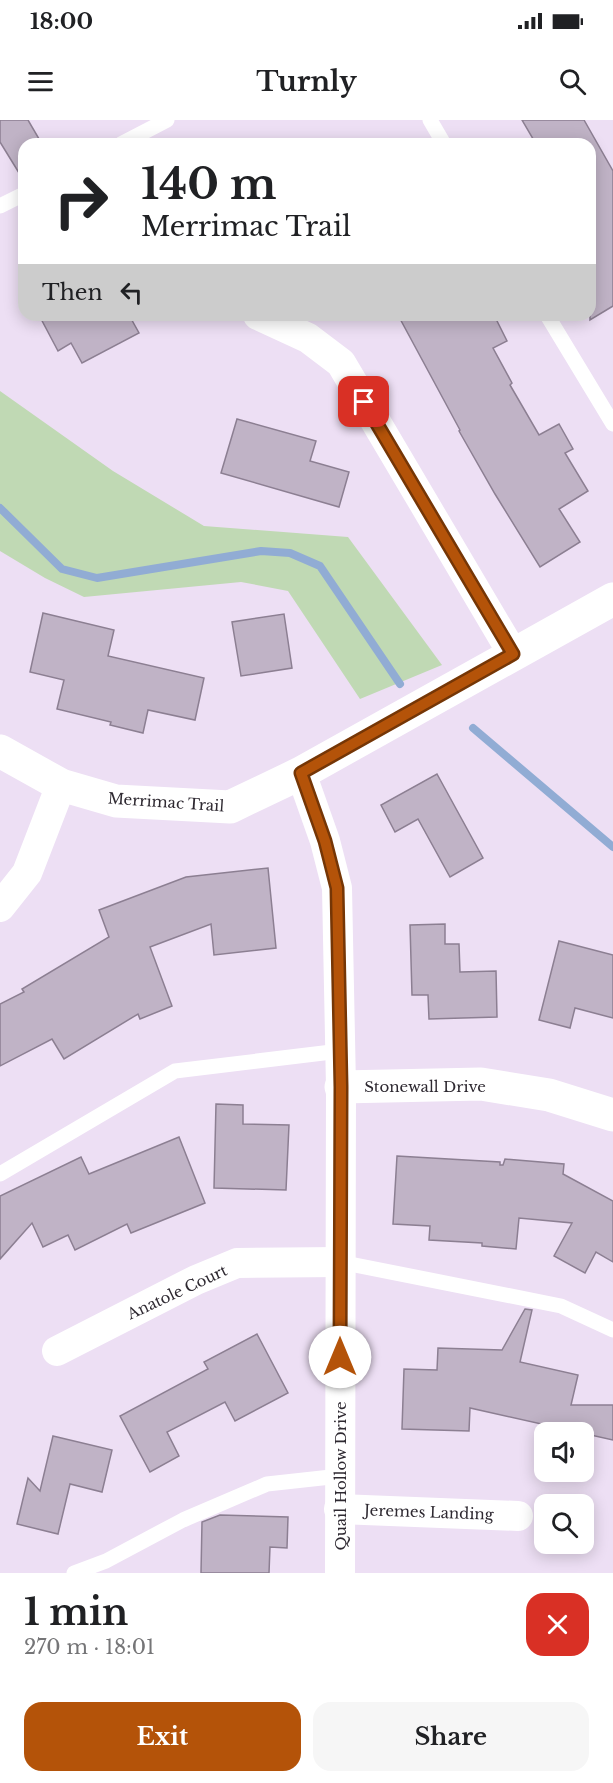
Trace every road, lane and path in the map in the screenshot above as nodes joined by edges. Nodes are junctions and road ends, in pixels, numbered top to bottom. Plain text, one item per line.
1 (167, 120) edge
2 (430, 120) edge
3 (132, 138) edge
4 (440, 138) edge
5 (18, 197) edge
6 (0, 206) edge
7 (271, 321) edge
8 (551, 321) edge
9 (613, 424) edge
10 (613, 599) edge
11 (513, 654) junction
12 (0, 751) edge
13 (301, 773) junction
14 (61, 785) junction
15 (0, 907) edge
16 (340, 1051) junction
17 (341, 1087) junction
18 (613, 1115) edge
19 (0, 1174) edge
20 (340, 1262) junction
21 (613, 1330) edge
22 (57, 1351) dead end
23 (340, 1476) junction
24 (339, 1509) junction
25 (518, 1516) dead end
26 (74, 1573) edge
27 (340, 1573) edge

1 - 3 lane
2 - 4 lane
5 - 6 lane
7 - 11 street
8 - 9 lane
10 - 11 street, Merrimac Trail
11 - 13 street, Merrimac Trail
12 - 14 street, Merrimac Trail
13 - 14 street, Merrimac Trail
13 - 16 street, Quail Hollow Drive
14 - 15 street
16 - 17 street, Quail Hollow Drive
16 - 19 lane
17 - 18 street, Stonewall Drive
17 - 20 street, Quail Hollow Drive
20 - 21 lane
20 - 22 street, Anatole Court
20 - 23 street, Quail Hollow Drive
23 - 24 street, Quail Hollow Drive
23 - 26 lane
24 - 25 street, Jeremes Landing
24 - 27 street, Quail Hollow Drive

